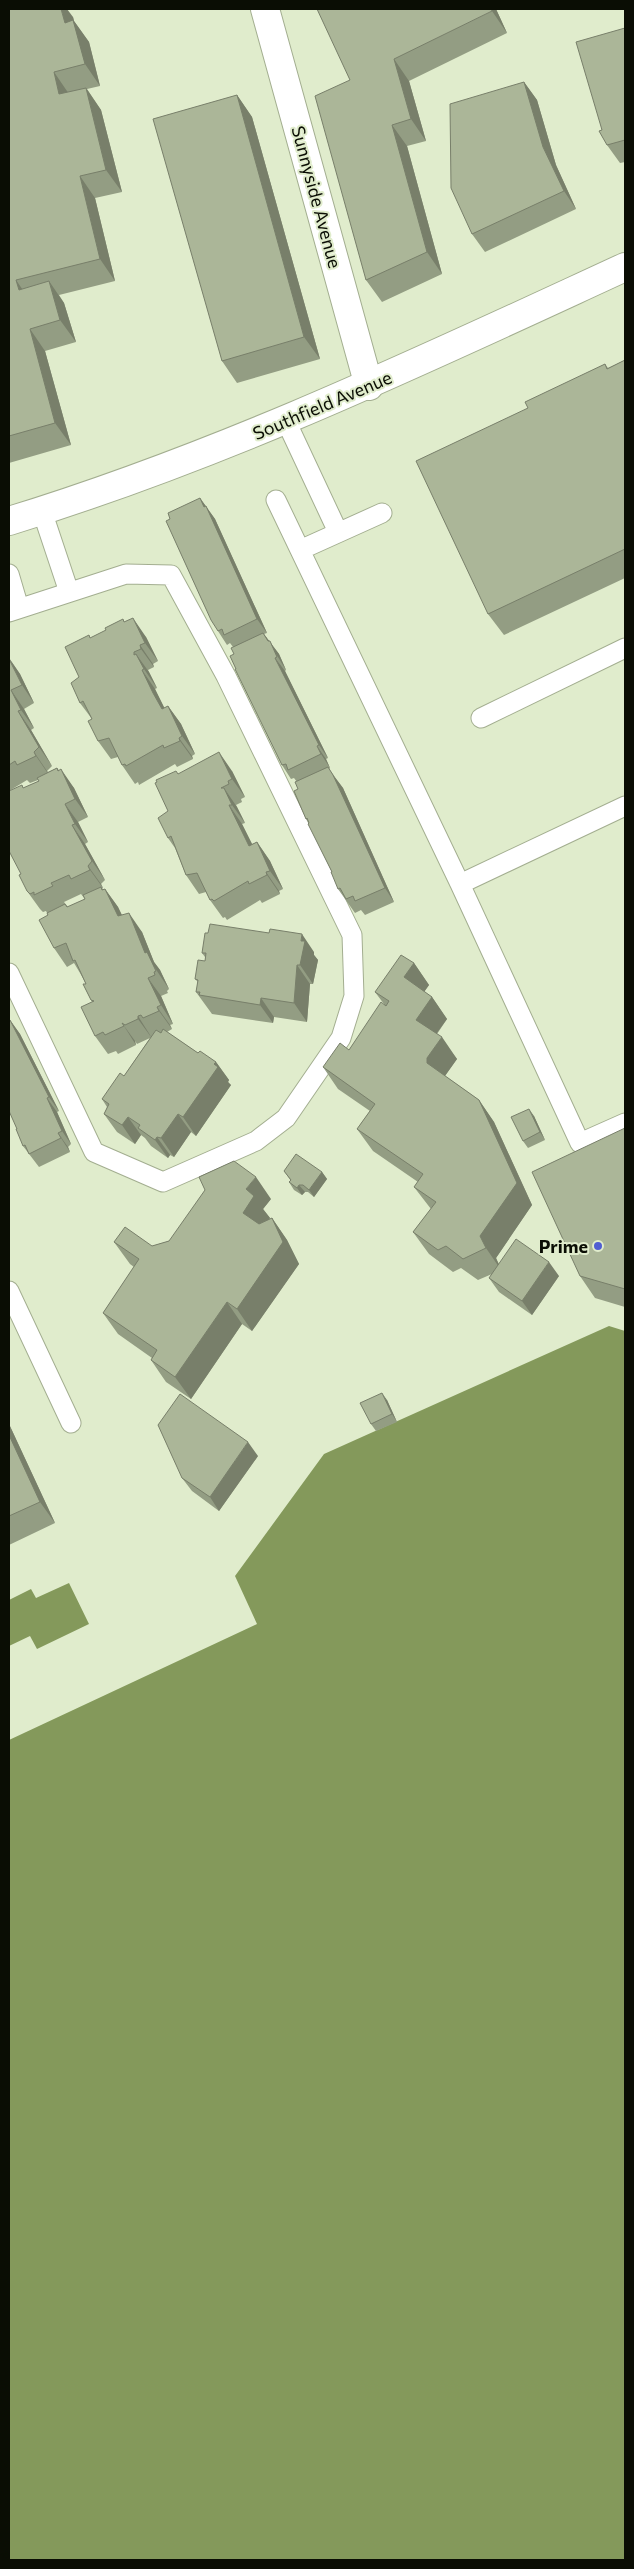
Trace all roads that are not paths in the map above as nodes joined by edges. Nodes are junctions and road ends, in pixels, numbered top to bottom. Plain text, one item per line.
1 (265, 9) edge
2 (625, 267) edge
3 (369, 386) junction
4 (286, 421) junction
5 (276, 500) dead end
6 (42, 511) junction
7 (382, 513) dead end
8 (9, 521) edge
9 (338, 532) junction
10 (300, 550) junction
11 (9, 574) edge
12 (69, 592) junction
13 (14, 610) edge
14 (625, 648) edge
15 (481, 718) dead end
16 (625, 806) edge
17 (460, 884) junction
18 (9, 973) edge
19 (625, 1123) edge
20 (9, 1291) edge
21 (71, 1423) dead end

1 - 3 street, Sunnyside Avenue
2 - 3 street, Southfield Avenue
3 - 4 street, Southfield Avenue
4 - 6 street, Southfield Avenue
4 - 9 lane
5 - 10 lane
6 - 8 street, Southfield Avenue
6 - 12 lane
7 - 9 lane
9 - 10 lane
10 - 17 lane
11 - 13 lane
12 - 13 lane
12 - 18 lane
14 - 15 lane
16 - 17 lane
17 - 19 lane
20 - 21 lane

